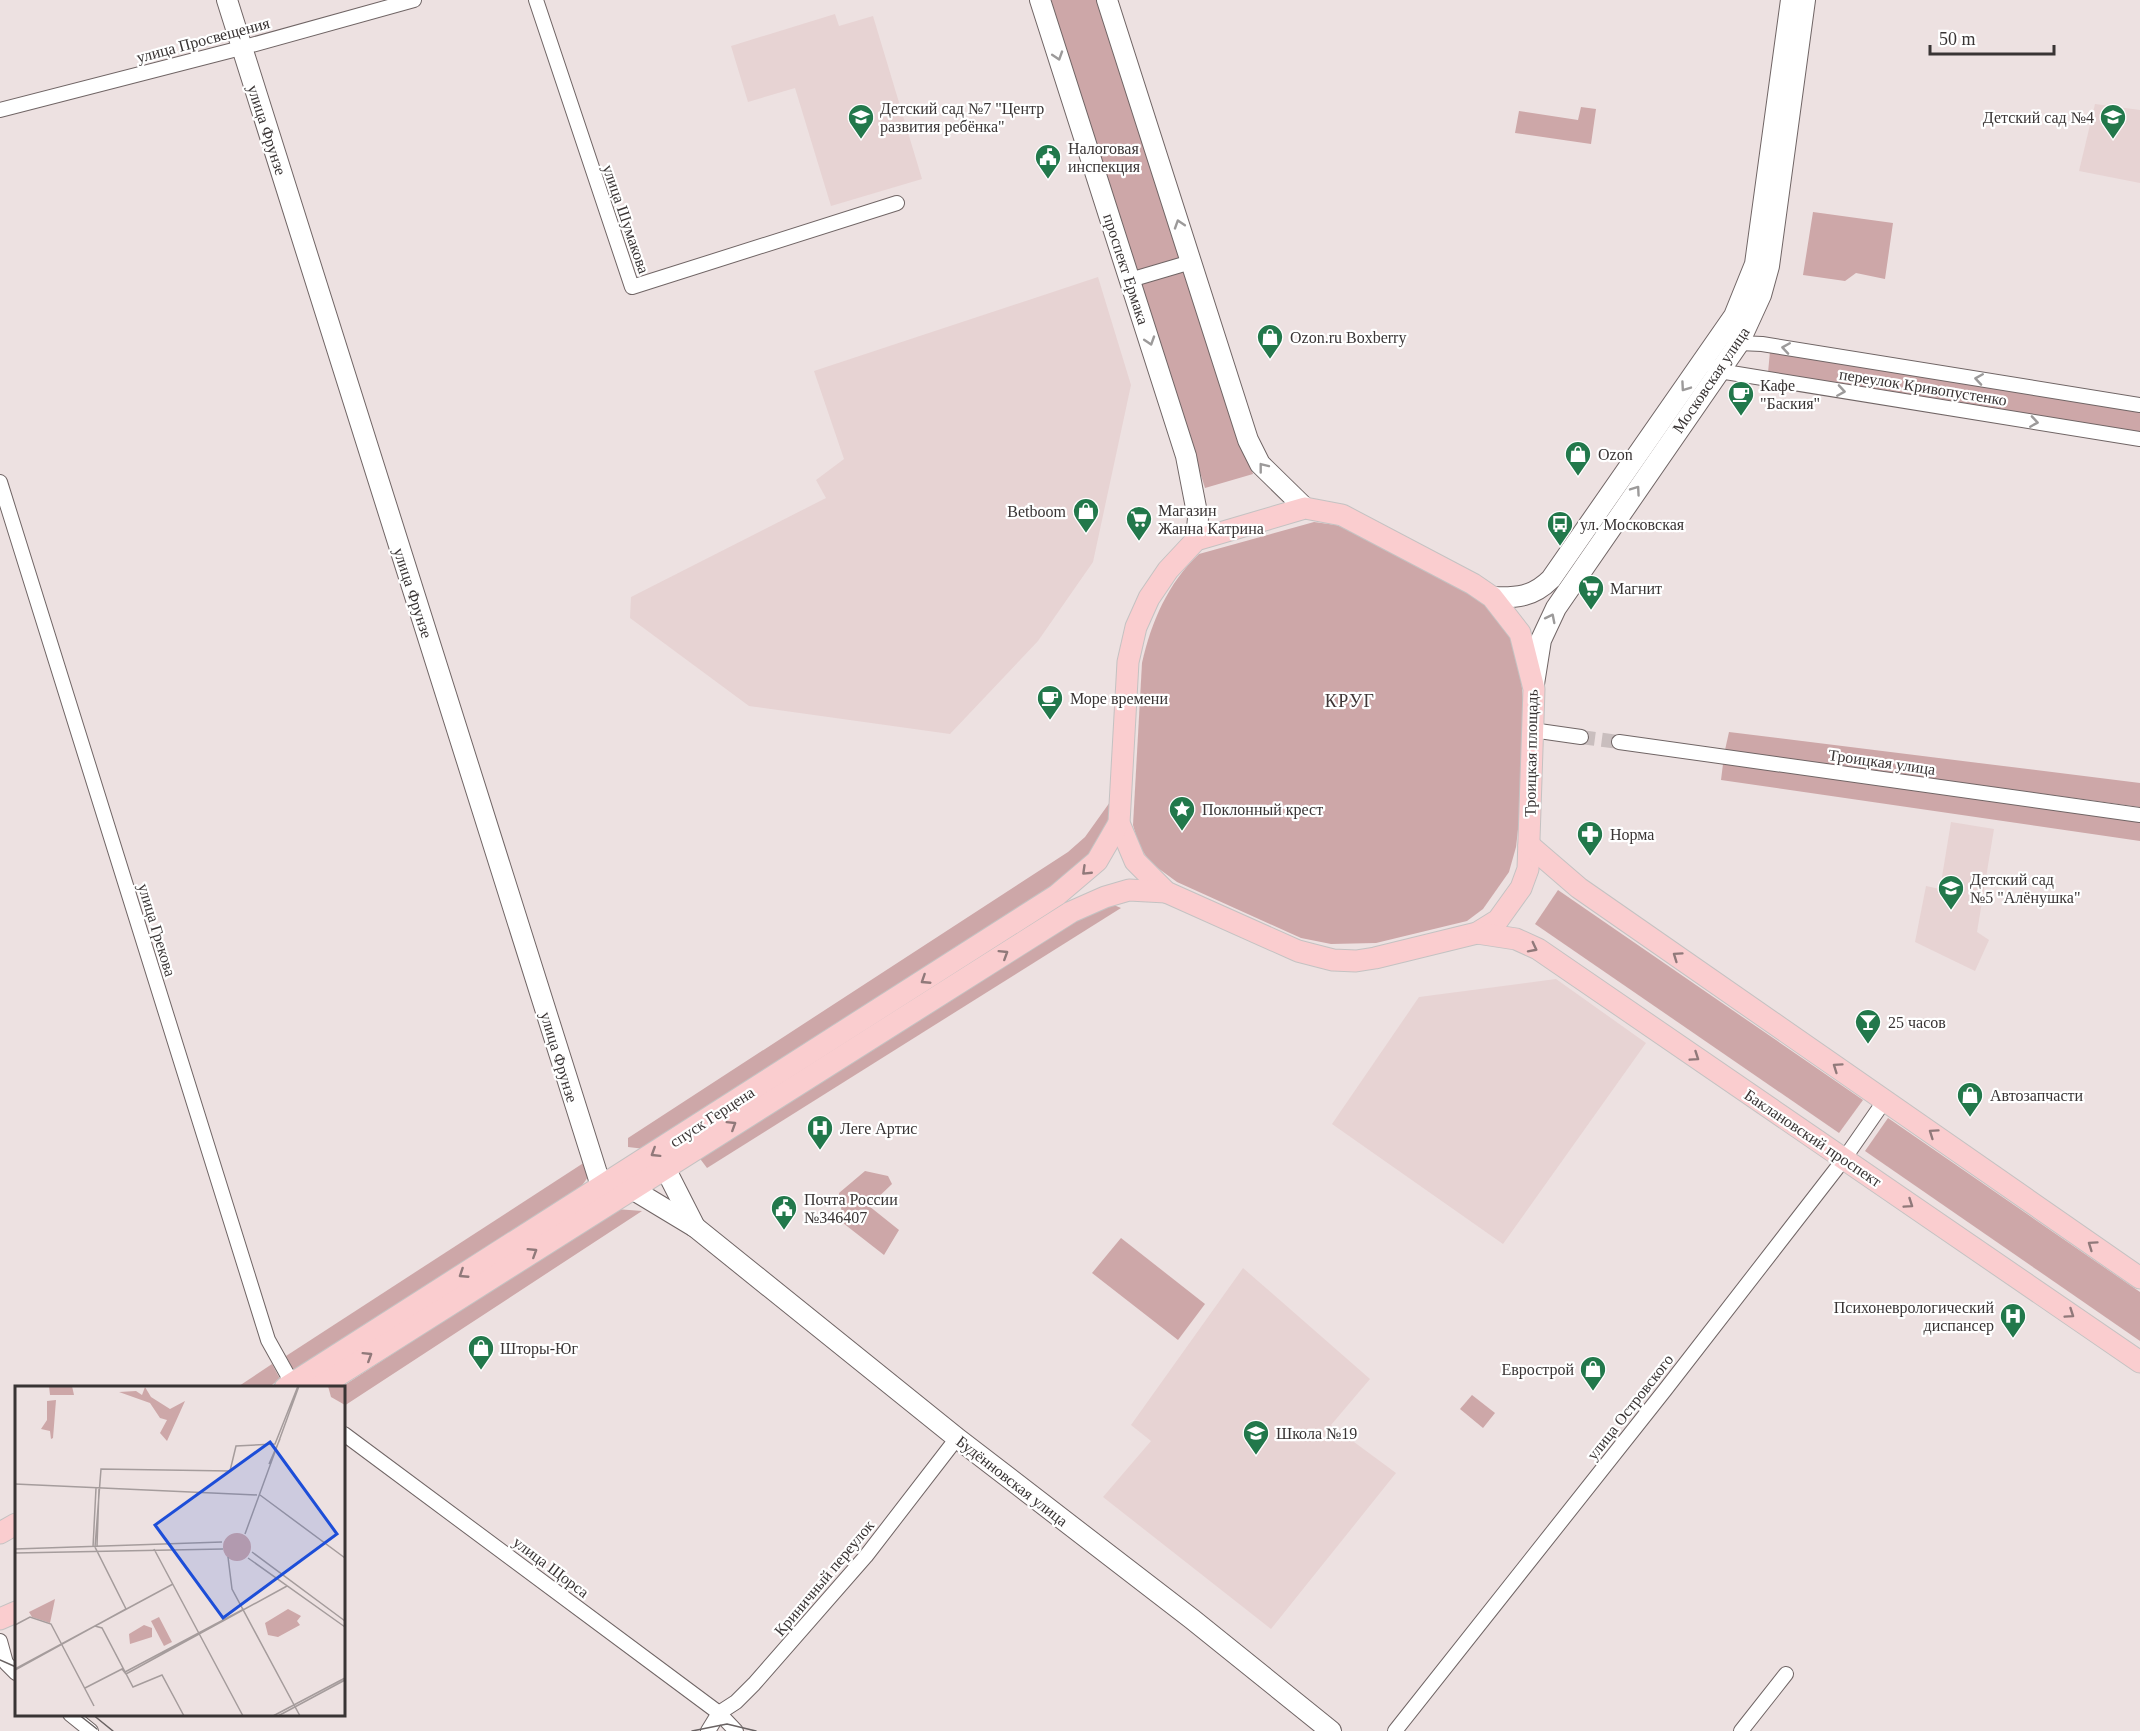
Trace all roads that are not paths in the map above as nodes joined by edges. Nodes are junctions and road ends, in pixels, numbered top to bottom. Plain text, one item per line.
1 (227, 0) edge
2 (414, 0) edge
3 (536, 0) edge
4 (1040, 0) edge
5 (1107, 0) edge
6 (1791, 0) edge
7 (1805, 0) edge
8 (241, 48) junction
9 (0, 110) edge
10 (897, 203) dead end
11 (1191, 262) junction
12 (1130, 280) junction
13 (1731, 338) junction
14 (1711, 366) junction
15 (2140, 405) edge
16 (2140, 439) edge
17 (0, 482) edge
18 (1305, 507) junction
19 (1196, 540) junction
20 (1492, 597) junction
21 (1534, 689) junction
22 (1532, 730) junction
23 (1581, 737) tunnel mouth
24 (1619, 742) tunnel mouth
25 (2140, 815) edge
26 (1119, 823) junction
27 (1529, 845) junction
28 (1166, 892) junction
29 (1477, 933) junction
30 (1885, 1100) junction
31 (1844, 1159) junction
32 (665, 1168) junction
33 (601, 1186) junction
34 (632, 1189) junction
35 (695, 1227) junction
36 (2140, 1278) edge
37 (2140, 1362) edge
38 (288, 1385) edge
39 (321, 1386) edge
40 (345, 1435) edge
41 (957, 1438) junction
42 (15, 1525) edge
43 (0, 1533) edge
44 (15, 1612) edge
45 (0, 1619) edge
46 (0, 1641) edge
47 (9, 1672) edge
48 (1786, 1674) dead end
49 (719, 1713) junction
50 (72, 1716) edge
51 (91, 1731) edge
52 (708, 1731) edge
53 (736, 1731) edge
54 (1331, 1731) edge
55 (1395, 1731) edge
56 (1741, 1731) edge

1 - 8 main road, улица Фрунзе
2 - 8 street, улица Просвещения
3 - 10 street, улица Шумакова
4 -> 12 main road, проспект Ермака
11 -> 5 main road
6 - 13 main road, Московская улица
7 - 13 main road, Московская улица
8 - 9 street, улица Просвещения
8 - 33 main road, улица Фрунзе
11 - 12 street
18 -> 11 main road
12 -> 19 main road, проспект Ермака
13 - 14 main road, Московская улица
15 -> 13 street, переулок Кривопустенко
14 -> 16 street, переулок Кривопустенко
14 -> 20 main road, Московская улица
21 -> 14 main road, Московская улица
17 - 38 street, улица Грекова
18 - 19 main road, Троицкая площадь
18 - 20 main road, Троицкая площадь
19 - 26 main road, Троицкая площадь
20 - 21 main road, Троицкая площадь
21 - 22 main road, Троицкая площадь
22 - 23 street
22 - 27 main road, Троицкая площадь
24 - 25 street, Троицкая улица
26 - 28 main road, Троицкая площадь
26 -> 33 main road, спуск Герцена
27 - 29 main road, Троицкая площадь
30 -> 27 main road
28 - 29 main road, Троицкая площадь
32 -> 28 main road, спуск Герцена
29 -> 31 main road, Баклановский проспект
30 - 31 street, улица Островского
36 -> 30 main road
31 -> 37 main road, Баклановский проспект
31 - 55 street, улица Островского
32 - 34 main road, спуск Герцена
32 - 35 main road, Будённовская улица
33 -> 38 main road, спуск Герцена
34 - 35 main road, Будённовская улица
39 -> 34 main road, спуск Герцена
35 - 41 main road, Будённовская улица
40 - 49 street, улица Щорса
41 - 49 street, Криничный переулок
41 - 54 main road, Будённовская улица
42 - 43 main road
44 - 45 main road
46 - 47 street
48 - 56 street
49 - 52 street, Криничный переулок
49 - 53 street, улица Щорса
50 - 51 street

